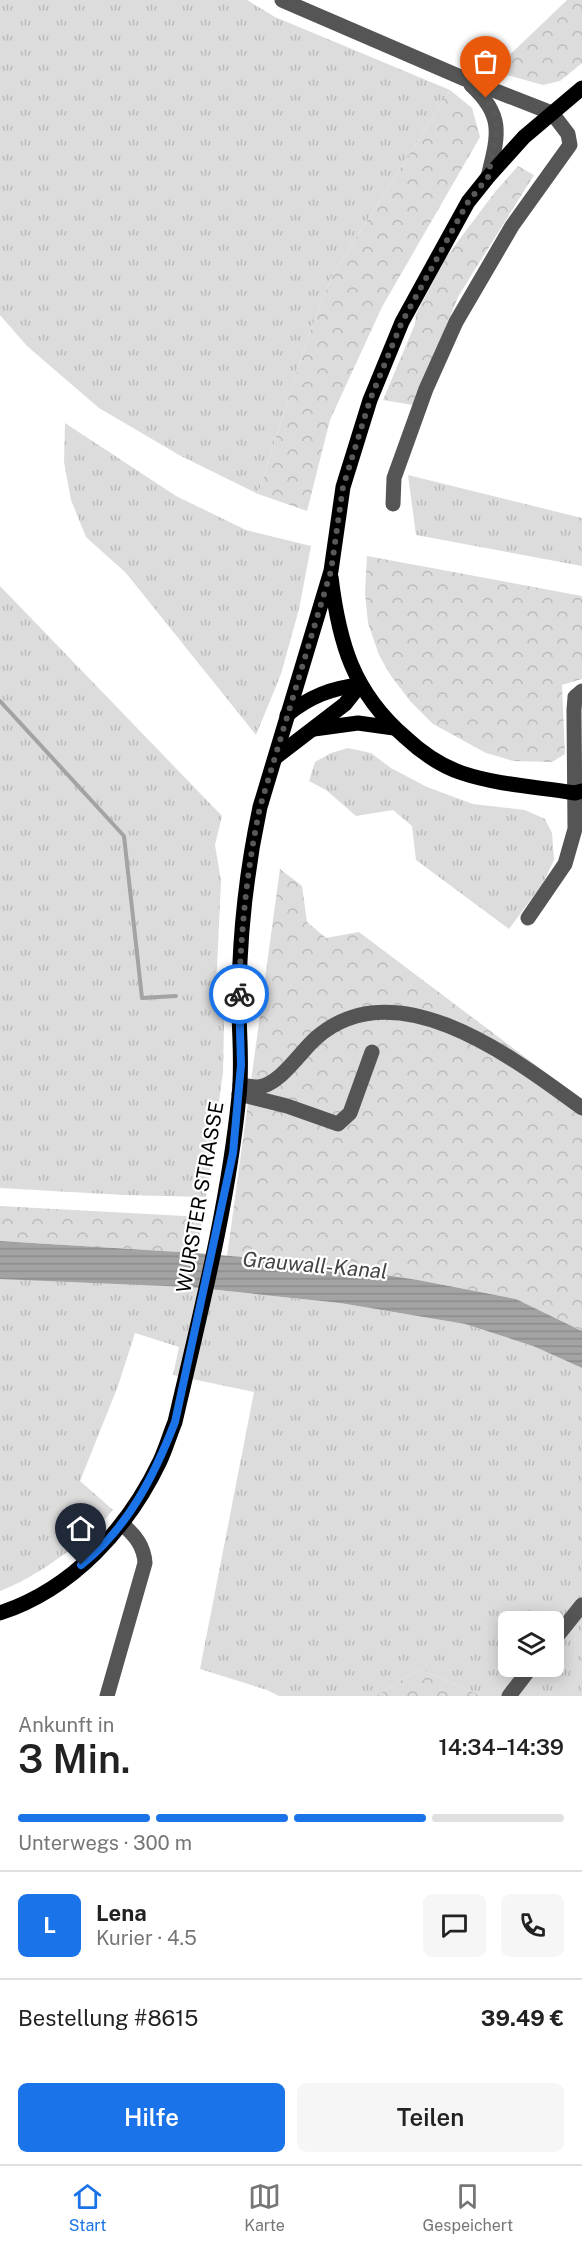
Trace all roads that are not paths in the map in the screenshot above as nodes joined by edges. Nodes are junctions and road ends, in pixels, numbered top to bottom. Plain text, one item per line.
1 (282, 0) edge
2 (465, 79) junction
3 (582, 88) edge
4 (552, 113) junction
5 (488, 177) junction
6 (393, 504) dead end
7 (331, 571) junction
8 (360, 685) junction
9 (582, 691) edge
10 (287, 715) junction
11 (394, 728) junction
12 (314, 729) junction
13 (276, 757) junction
14 (580, 793) edge
15 (528, 918) dead end
16 (372, 1052) dead end
17 (240, 1089) junction
18 (582, 1108) edge
19 (122, 1524) junction
20 (582, 1605) edge
21 (0, 1613) edge
22 (564, 1628) edge
23 (524, 1677) edge
24 (107, 1696) edge
25 (509, 1696) edge

1 - 2 street
2 - 4 street
2 - 5 street
3 - 4 main road, WURSTER STRASSE
4 - 5 main road, WURSTER STRASSE
4 - 6 street
5 - 7 main road, WURSTER STRASSE
7 - 8 main road, WURSTER STRASSE
7 - 10 main road, WURSTER STRASSE
8 - 10 main road
8 - 11 main road, WURSTER STRASSE
8 - 12 main road
9 - 14 street
10 - 13 main road, WURSTER STRASSE
11 - 12 main road
11 - 14 main road, WURSTER STRASSE
12 - 13 main road
13 - 17 main road, WURSTER STRASSE
14 - 15 street
16 - 17 street
17 - 18 street
17 - 19 main road, WURSTER STRASSE
19 - 21 main road, WURSTER STRASSE
19 - 24 street
20 - 22 street
23 - 25 street

